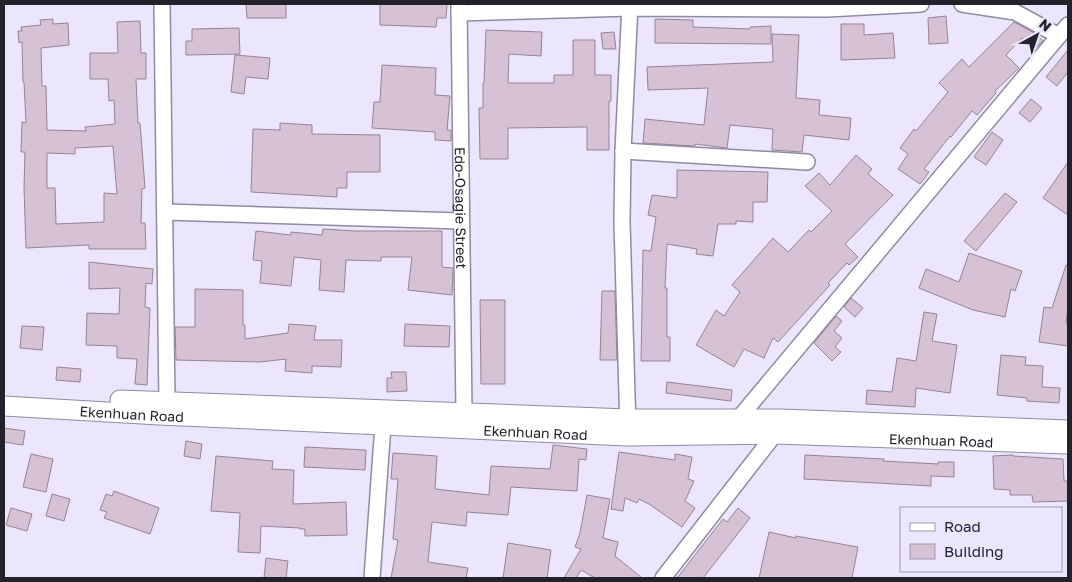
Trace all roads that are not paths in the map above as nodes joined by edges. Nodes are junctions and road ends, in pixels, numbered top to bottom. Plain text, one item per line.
1 (162, 4) edge
2 (921, 4) edge
3 (962, 4) edge
4 (630, 6) edge
5 (459, 8) edge
6 (1063, 31) edge
7 (623, 151) junction
8 (807, 162) dead end
9 (165, 212) junction
10 (461, 221) junction
11 (4, 393) edge
12 (167, 403) junction
13 (4, 406) edge
14 (464, 412) junction
15 (739, 418) junction
16 (383, 425) junction
17 (628, 428) junction
18 (1068, 430) edge
19 (775, 434) junction
20 (1068, 444) edge
21 (372, 578) edge
22 (663, 578) edge

1 - 9 street
2 - 4 street
3 - 6 street
4 - 5 street
4 - 7 street
5 - 10 street, Edo-Osagie Street
6 - 15 street
7 - 8 street
7 - 17 street
9 - 10 street
9 - 12 street
10 - 14 street, Edo-Osagie Street
11 - 12 main road, Ekenhuan Road
12 - 14 main road, Ekenhuan Road
13 - 16 main road, Ekenhuan Road
14 - 17 main road, Ekenhuan Road
15 - 17 main road, Ekenhuan Road
15 - 18 main road, Ekenhuan Road
16 - 17 main road, Ekenhuan Road
16 - 21 street
17 - 19 main road, Ekenhuan Road
19 - 20 main road, Ekenhuan Road
19 - 22 street

